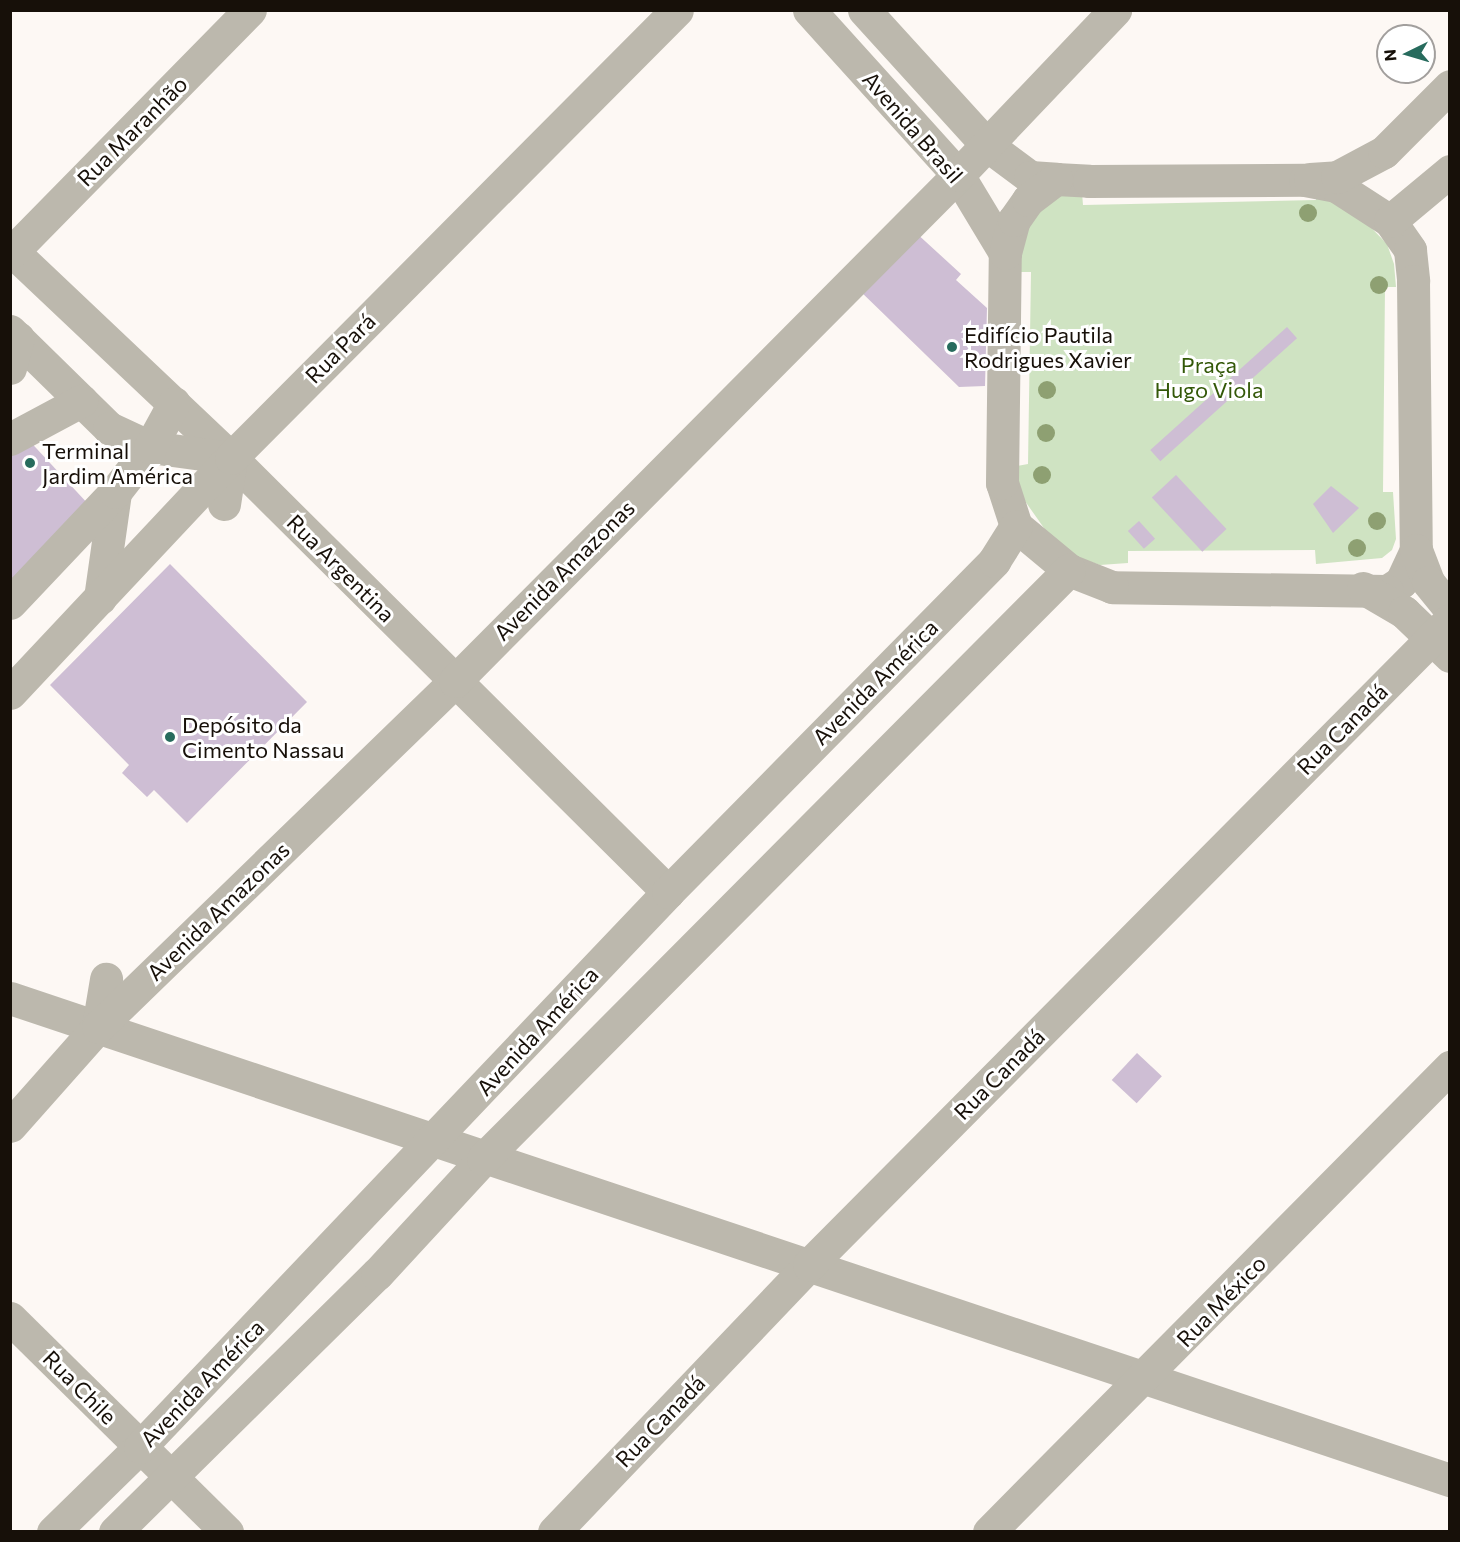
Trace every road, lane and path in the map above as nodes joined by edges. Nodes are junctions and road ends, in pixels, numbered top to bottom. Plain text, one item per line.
1 (250, 10) edge
2 (677, 10) edge
3 (809, 10) edge
4 (864, 10) edge
5 (1115, 10) edge
6 (1449, 86) edge
7 (987, 145) junction
8 (1449, 171) edge
9 (958, 175) junction
10 (1056, 179) junction
11 (1305, 180) junction
12 (1390, 221) junction
13 (12, 250) edge
14 (1005, 253) junction
15 (13, 346) edge
16 (81, 401) junction
17 (174, 403) junction
18 (10, 439) edge
19 (150, 447) junction
20 (231, 458) junction
21 (115, 492) junction
22 (224, 504) dead end
23 (1016, 526) junction
24 (1416, 550) junction
25 (1069, 570) junction
26 (1363, 588) junction
27 (100, 598) junction
28 (10, 603) edge
29 (1449, 609) edge
30 (1443, 638) edge
31 (455, 681) junction
32 (10, 693) edge
33 (668, 892) junction
34 (106, 979) dead end
35 (10, 998) edge
36 (98, 1027) junction
37 (1449, 1067) edge
38 (10, 1126) edge
39 (435, 1139) junction
40 (483, 1159) junction
41 (809, 1265) junction
42 (10, 1318) edge
43 (1145, 1378) junction
44 (140, 1447) junction
45 (171, 1476) junction
46 (1449, 1480) edge
47 (52, 1532) edge
48 (115, 1532) edge
49 (227, 1532) edge
50 (554, 1532) edge
51 (989, 1532) edge

1 - 13 street, Rua Maranhão
2 - 20 street, Rua Pará
3 - 9 street, Avenida Brasil
4 - 7 street, Avenida Brasil
5 - 7 street, Avenida Amazonas
6 - 11 street
7 - 9 street, Avenida Amazonas
7 - 10 street, Avenida Brasil
8 - 12 street
9 - 14 street, Avenida Brasil
9 - 31 street, Avenida Amazonas
10 - 11 street
10 - 14 street
11 - 12 street
12 - 24 street
13 - 17 street, Rua Argentina
14 - 23 street
15 - 16 street
16 - 18 street
16 - 19 street
17 - 19 street
17 - 20 street, Rua Argentina
19 - 20 street
19 - 21 street
20 - 22 street
20 - 27 street, Rua Pará
20 - 31 street, Rua Argentina
21 - 27 street
21 - 28 street
23 - 25 street
23 - 33 street, Avenida América
24 - 26 street
24 - 29 street
25 - 26 street
25 - 40 street, Avenida América
26 - 30 street
27 - 32 street, Rua Pará
30 - 41 street, Rua Canadá
31 - 33 street, Rua Argentina
31 - 36 street, Avenida Amazonas
33 - 39 street, Avenida América
34 - 36 street
35 - 36 street
36 - 38 street, Avenida Amazonas
36 - 39 street
37 - 43 street, Rua México
39 - 40 street
39 - 44 street, Avenida América
40 - 41 street
40 - 45 street, Avenida América
41 - 43 street
41 - 50 street, Rua Canadá
42 - 44 street, Rua Chile
43 - 46 street
43 - 51 street, Rua México
44 - 45 street, Rua Chile
44 - 47 street, Avenida América
45 - 48 street, Avenida América
45 - 49 street, Rua Chile

